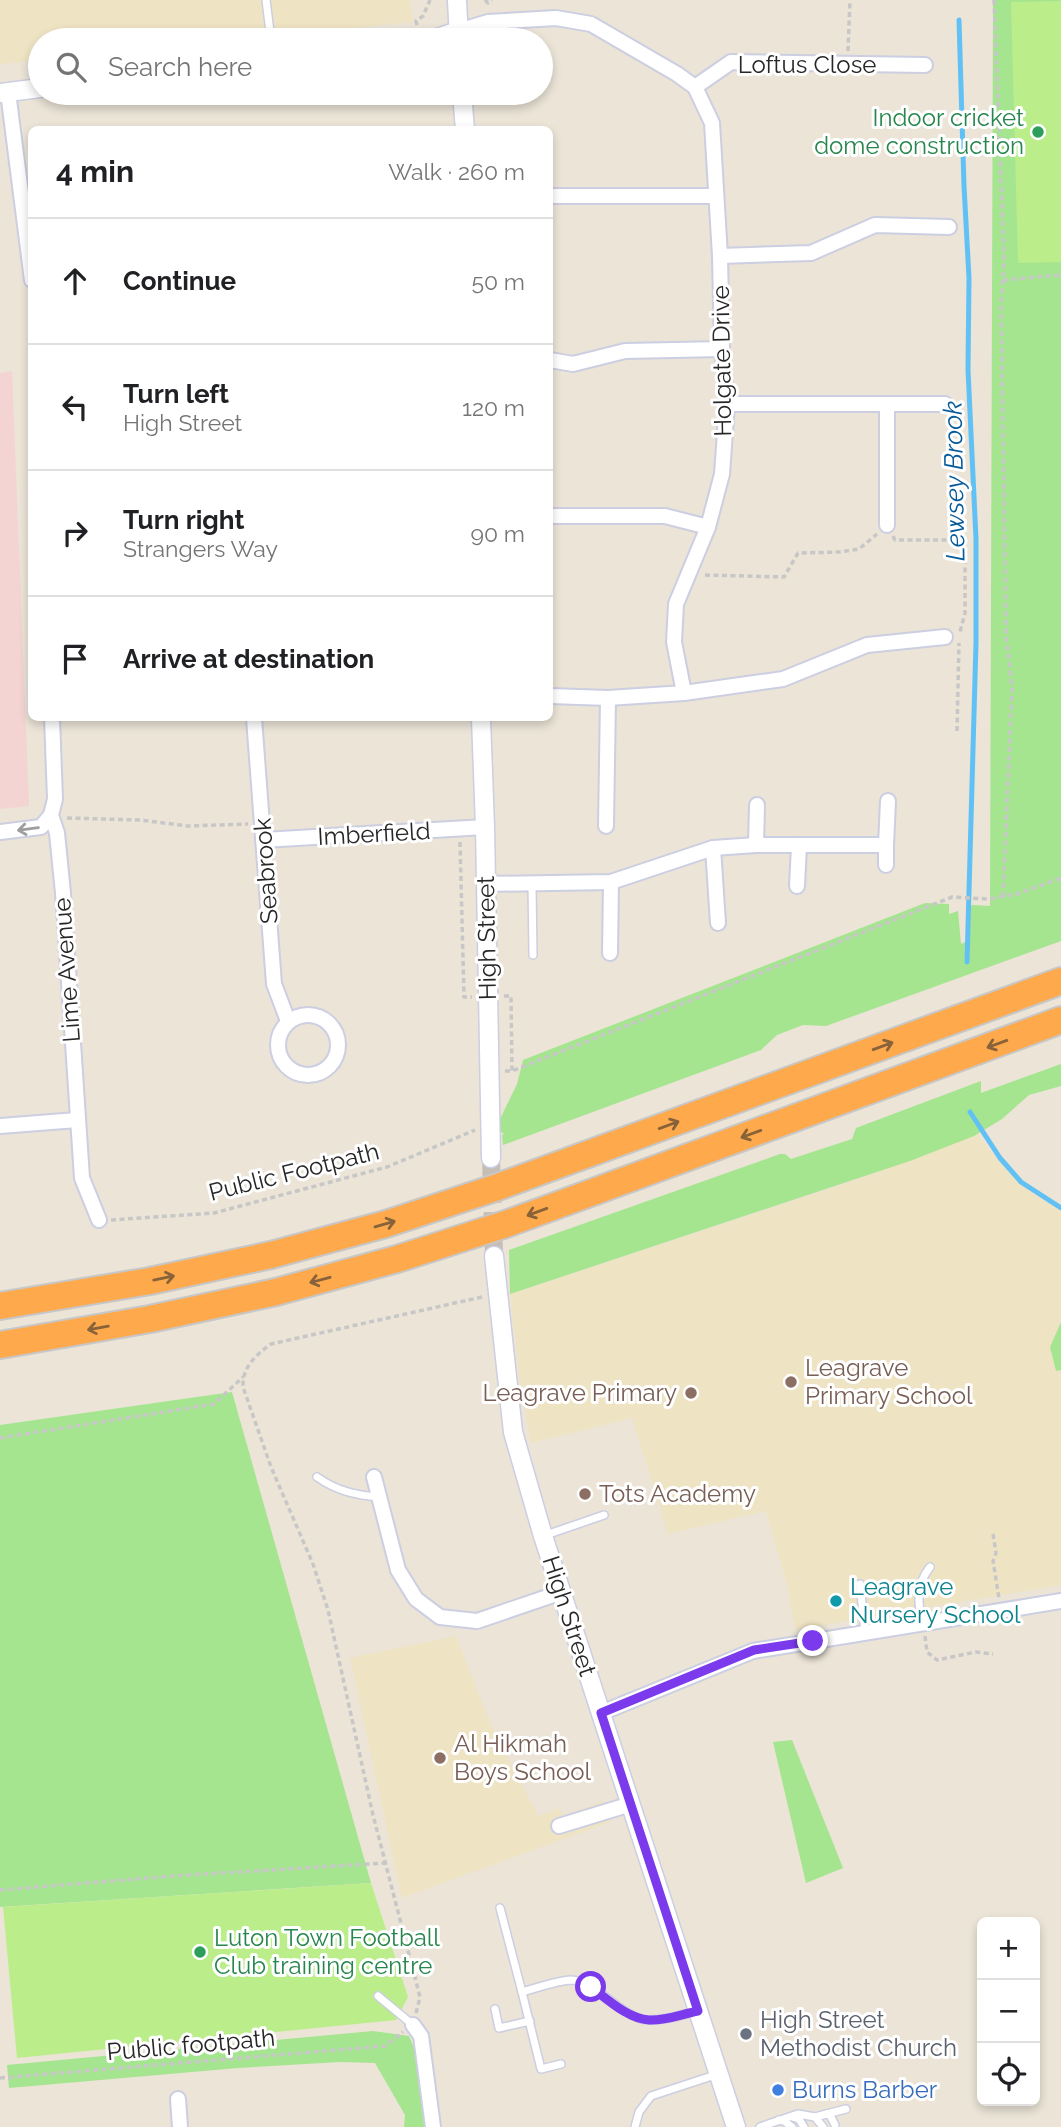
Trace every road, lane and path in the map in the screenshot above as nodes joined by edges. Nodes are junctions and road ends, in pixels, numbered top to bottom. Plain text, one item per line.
1 (266, 0) edge
2 (430, 0) edge
3 (457, 0) edge
4 (485, 0) edge
5 (492, 0) edge
6 (850, 0) edge
7 (994, 0) edge
8 (417, 25) dead end
9 (270, 28) edge
10 (458, 28) edge
11 (475, 28) edge
12 (848, 64) junction
13 (925, 65) dead end
14 (695, 87) junction
15 (28, 90) edge
16 (4, 93) edge
17 (463, 105) edge
18 (465, 126) edge
19 (553, 196) edge
20 (716, 196) junction
21 (949, 227) dead end
22 (28, 253) edge
23 (720, 256) junction
24 (1061, 275) edge
25 (1003, 279) junction
26 (722, 349) junction
27 (553, 361) edge
28 (727, 404) junction
29 (945, 404) dead end
30 (887, 405) junction
31 (553, 516) edge
32 (887, 526) junction
33 (708, 527) junction
34 (965, 540) dead end
35 (689, 574) junction
36 (945, 637) dead end
37 (684, 693) junction
38 (553, 696) edge
39 (608, 698) junction
40 (52, 721) edge
41 (254, 721) edge
42 (481, 721) edge
43 (888, 801) dead end
44 (757, 804) dead end
45 (51, 815) junction
46 (262, 823) junction
47 (606, 826) dead end
48 (485, 827) junction
49 (0, 832) edge
50 (264, 840) junction
51 (756, 845) junction
52 (886, 845) junction
53 (799, 846) junction
54 (713, 848) junction
55 (886, 865) dead end
56 (1061, 878) edge
57 (611, 882) junction
58 (485, 884) junction
59 (532, 884) junction
60 (797, 886) dead end
61 (1003, 897) junction
62 (718, 923) dead end
63 (610, 953) dead end
64 (533, 955) dead end
65 (1061, 981) edge
66 (1061, 1020) edge
67 (288, 1021) junction
68 (512, 1071) dead end
69 (77, 1120) junction
70 (491, 1124) junction
71 (0, 1126) edge
72 (491, 1158) tunnel mouth
73 (99, 1220) joint
74 (494, 1256) tunnel mouth
75 (498, 1293) junction
76 (0, 1306) edge
77 (0, 1345) edge
78 (243, 1377) junction
79 (0, 1438) edge
80 (317, 1477) dead end
81 (374, 1477) dead end
82 (379, 1497) junction
83 (604, 1516) dead end
84 (993, 1534) dead end
85 (543, 1536) junction
86 (930, 1567) dead end
87 (860, 1584) dead end
88 (562, 1592) junction
89 (1061, 1601) edge
90 (1001, 1610) junction
91 (923, 1623) junction
92 (865, 1632) junction
93 (993, 1654) dead end
94 (601, 1713) junction
95 (631, 1804) junction
96 (559, 1826) dead end
97 (385, 1863) junction
98 (0, 1890) edge
99 (500, 1908) dead end
100 (522, 1992) junction
101 (379, 1996) dead end
102 (495, 2009) dead end
103 (698, 2011) junction
104 (530, 2021) junction
105 (413, 2025) junction
106 (561, 2064) dead end
107 (719, 2073) junction
108 (0, 2078) edge
109 (178, 2099) dead end
110 (846, 2109) dead end
111 (827, 2114) junction
112 (792, 2116) junction
113 (815, 2117) junction
114 (770, 2125) edge
115 (835, 2126) edge
116 (180, 2127) edge
117 (432, 2127) edge
118 (635, 2127) edge
119 (736, 2127) edge
120 (792, 2127) edge
121 (804, 2127) edge
122 (823, 2127) edge

1 - 9 lane
2 - 8 path
3 - 10 street
4 - 5 path
6 - 12 path
7 - 25 path
11 - 14 street
12 - 13 street, Loftus Close
12 - 14 street, Loftus Close
14 - 20 street, Holgate Drive
15 - 16 street
16 - 22 street
17 - 18 street
19 - 20 street
20 - 23 street, Holgate Drive
21 - 23 street
23 - 26 street, Holgate Drive
24 - 25 path
25 - 61 path
26 - 27 street
26 - 28 street, Holgate Drive
28 - 30 street
28 - 33 street, Holgate Drive
29 - 30 street
30 - 32 street
31 - 33 street
32 - 34 path
32 - 35 path
33 - 35 street, Holgate Drive
35 - 37 street, Holgate Drive
36 - 37 street
37 - 39 street
38 - 39 street
39 - 47 street
40 - 45 street, Lime Avenue
41 - 46 street, Seabrook
42 - 48 street, High Street
43 - 52 street
44 - 51 street
45 - 46 path
45 -> 49 street
45 - 69 street, Lime Avenue
46 - 50 street, Seabrook
48 - 50 street, Imberfield
48 - 58 street, High Street
50 - 67 street, Seabrook
51 - 53 street
51 - 54 street
52 - 53 street
52 - 55 street
53 - 60 street
54 - 57 street
54 - 62 street
56 - 61 path
57 - 59 street
57 - 63 street
58 - 59 street
58 - 70 street, High Street
59 - 64 lane
61 - 68 path
76 -> 65 highway
66 -> 77 highway
67 - 67 street
69 - 71 street
69 - 73 street, Lime Avenue
70 - 72 street, High Street
70 - 73 path, Public Footpath
74 - 75 street, High Street
75 - 78 path
75 - 85 street, High Street
78 - 79 path
78 - 97 path
80 - 82 lane
81 - 82 street
82 - 88 street
83 - 85 lane
84 - 90 path
85 - 88 street, High Street
86 - 91 lane
87 - 92 lane
88 - 94 street, High Street
89 - 90 street
90 - 91 street
91 - 92 street
91 - 93 path
92 - 94 street
94 - 95 street, High Street
95 - 96 street
95 - 103 street, High Street
97 - 98 path
97 - 105 path
99 - 100 lane
100 - 103 lane
100 - 104 lane
101 - 105 lane
102 - 104 lane
103 - 107 street, High Street
104 - 106 lane
105 - 108 path, Public footpath
105 - 117 street
107 - 118 lane
107 - 119 street, High Street
109 - 116 street
110 - 111 lane
111 - 113 lane
111 - 115 lane
112 - 113 lane
112 - 114 lane
112 - 121 lane
113 - 122 lane
114 - 120 lane

